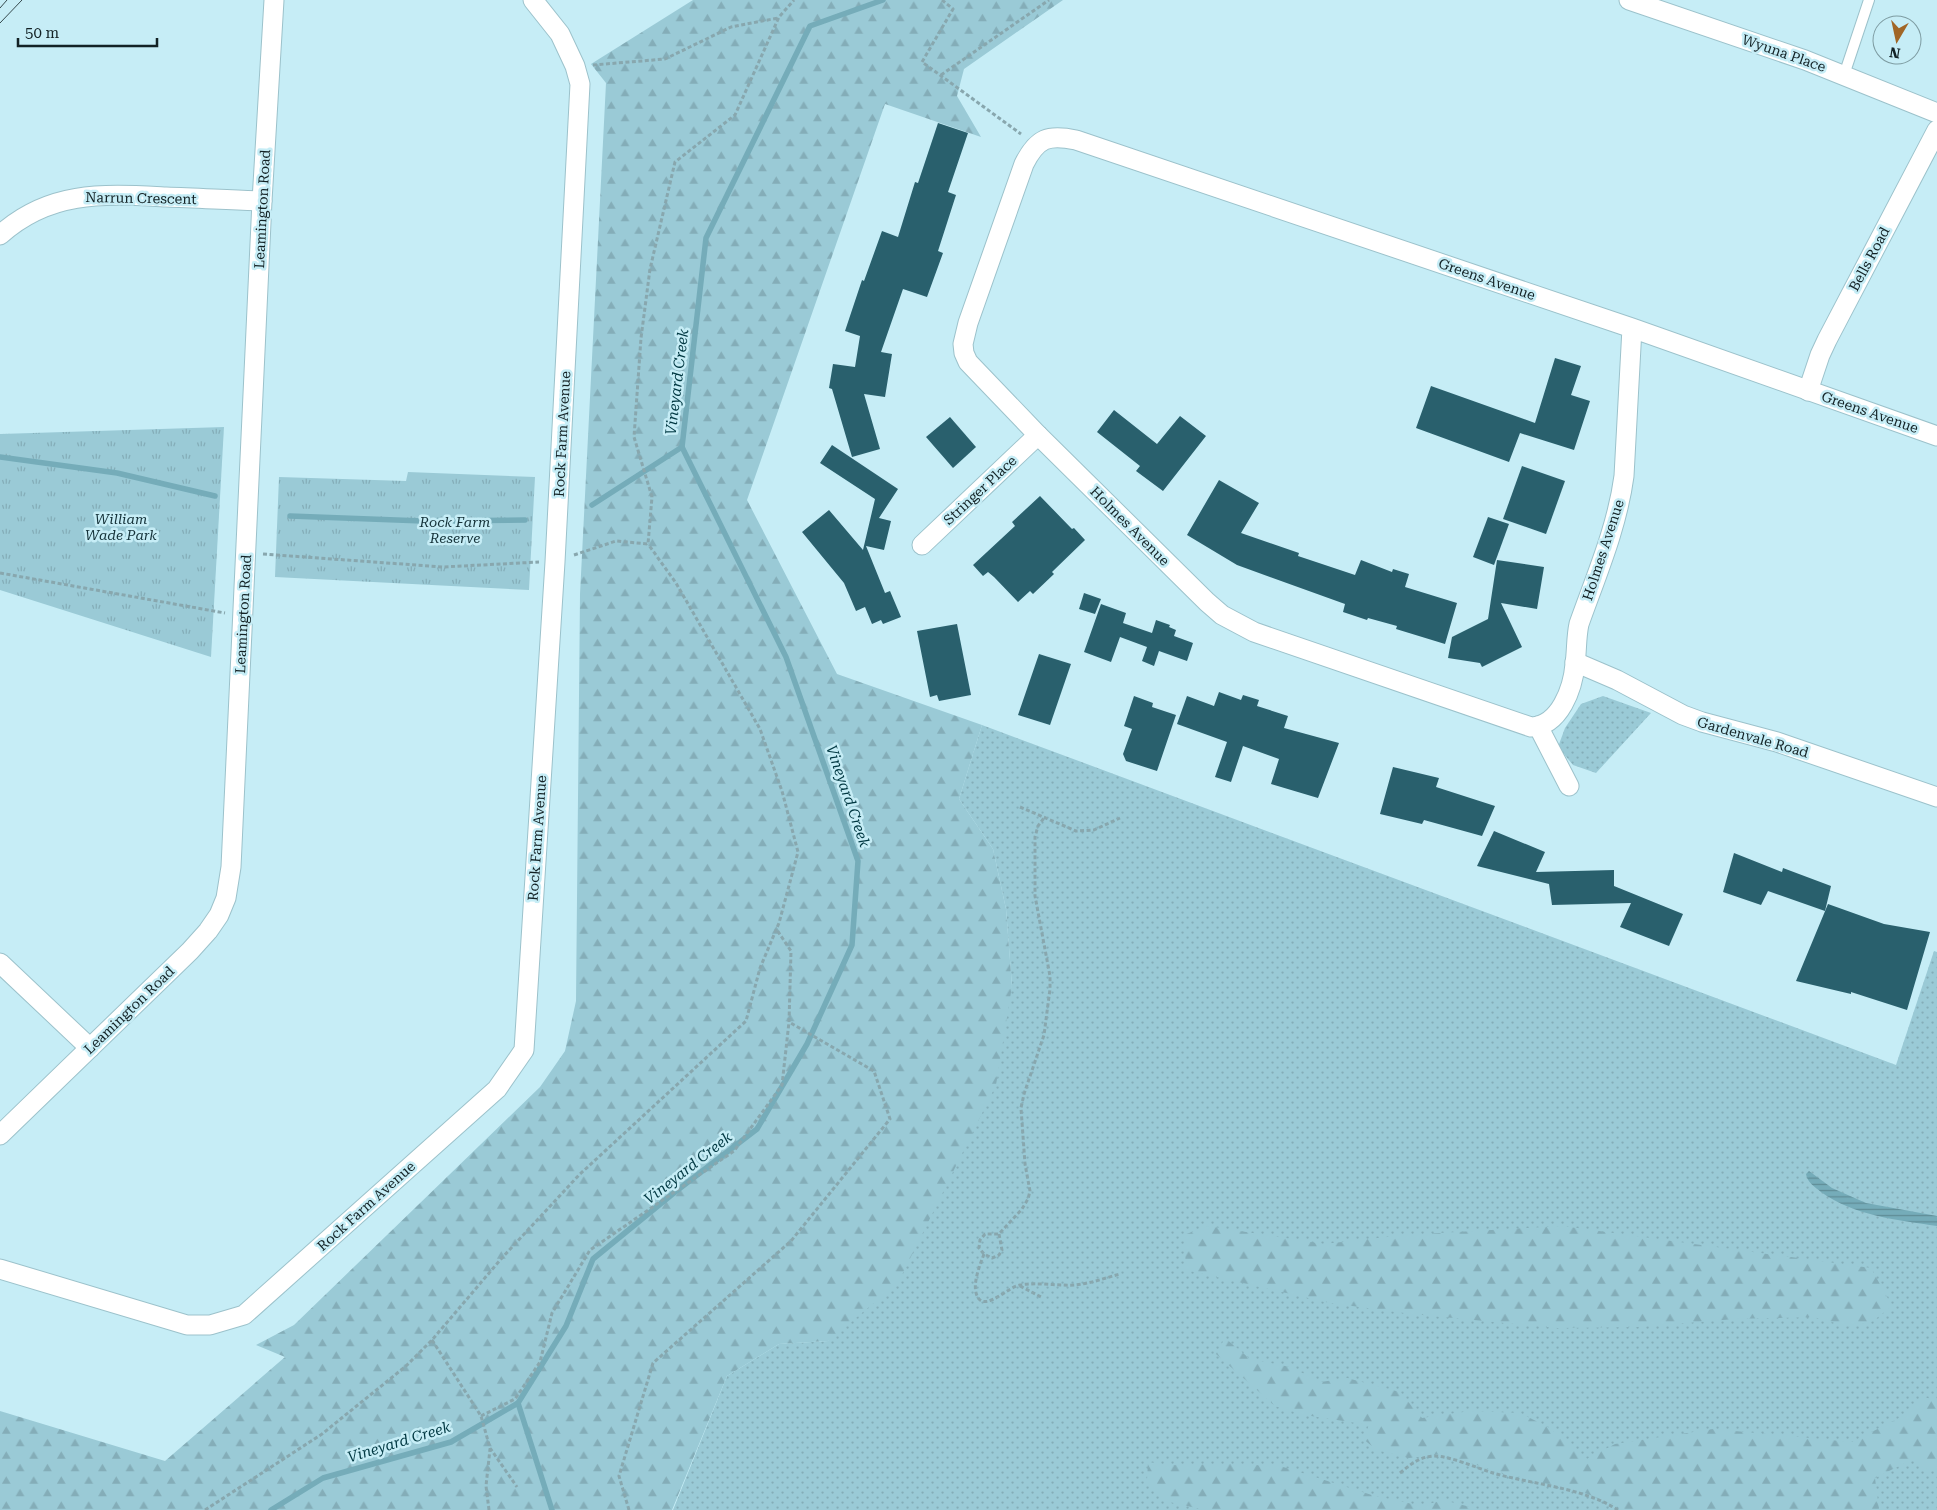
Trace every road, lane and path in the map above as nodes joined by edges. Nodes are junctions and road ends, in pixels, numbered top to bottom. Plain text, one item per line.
1 (274, 0) edge
2 (533, 0) edge
3 (794, 0) edge
4 (942, 0) edge
5 (1049, 0) edge
6 (1629, 0) edge
7 (1869, 0) edge
8 (779, 18) junction
9 (575, 66) junction
10 (1844, 75) junction
11 (941, 76) junction
12 (1937, 113) edge
13 (1937, 130) edge
14 (1028, 139) junction
15 (262, 201) junction
16 (0, 235) edge
17 (1632, 328) junction
18 (1808, 391) junction
19 (1038, 435) junction
20 (1937, 436) edge
21 (648, 544) junction
22 (922, 545) dead end
23 (246, 553) junction
24 (555, 562) junction
25 (0, 573) edge
26 (243, 616) junction
27 (1576, 662) junction
28 (1538, 726) junction
29 (1569, 786) dead end
30 (1937, 797) edge
31 (1020, 806) dead end
32 (1044, 818) junction
33 (1120, 818) dead end
34 (776, 930) junction
35 (0, 963) edge
36 (789, 1022) junction
37 (90, 1048) junction
38 (0, 1135) edge
39 (999, 1234) junction
40 (984, 1254) junction
41 (0, 1269) edge
42 (1120, 1274) dead end
43 (1020, 1285) junction
44 (1043, 1298) dead end
45 (432, 1340) junction
46 (481, 1416) junction
47 (490, 1448) junction
48 (1400, 1473) dead end
49 (517, 1487) dead end
50 (205, 1510) edge
51 (489, 1510) edge
52 (629, 1510) edge
53 (1618, 1510) edge

1 - 15 street, Leamington Road
2 - 9 street, Rock Farm Avenue
3 - 8 path
4 - 11 path
5 - 11 path
6 - 10 street, Wyuna Place
7 - 10 lane
8 - 9 path
8 - 21 path
9 - 24 street, Rock Farm Avenue
10 - 12 street, Wyuna Place
11 - 14 path
13 - 18 street, Bells Road
14 - 17 street, Greens Avenue
14 - 19 street, Holmes Avenue
15 - 16 street, Narrun Crescent
15 - 23 street, Leamington Road
17 - 18 street, Greens Avenue
17 - 27 street, Holmes Avenue
18 - 20 street, Greens Avenue
19 - 22 street, Stringer Place
19 - 28 street, Holmes Avenue
21 - 24 path
21 - 34 path
23 - 24 path
23 - 26 street, Leamington Road
24 - 41 street, Rock Farm Avenue
25 - 26 path
26 - 37 street, Leamington Road
27 - 28 street, Holmes Avenue
27 - 30 street, Gardenvale Road
28 - 29 street
31 - 32 path
32 - 33 path
32 - 39 path
34 - 36 path
34 - 45 path
35 - 37 street
36 - 46 path
36 - 52 path
37 - 38 street, Leamington Road
39 - 40 path
39 - 40 path
40 - 43 path
42 - 43 path
43 - 44 path
45 - 46 path
45 - 50 path
46 - 47 path
47 - 49 path
47 - 51 path
48 - 53 path

